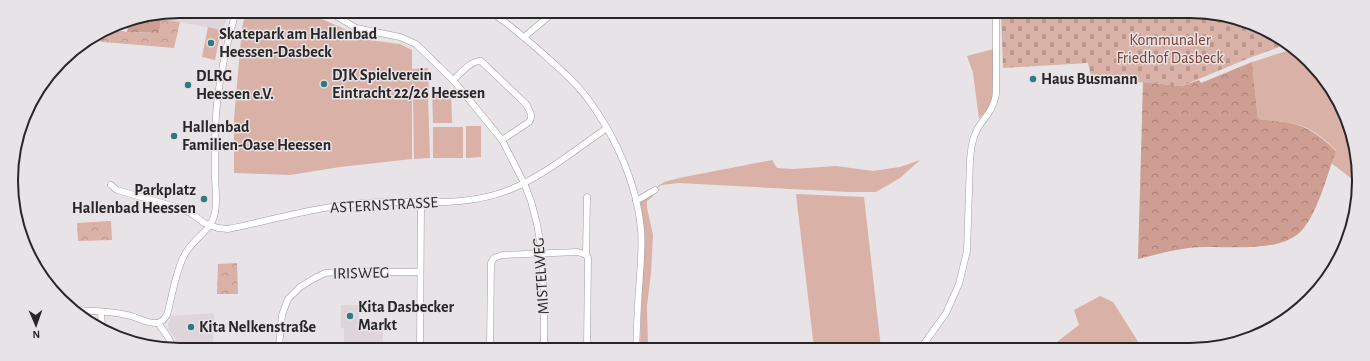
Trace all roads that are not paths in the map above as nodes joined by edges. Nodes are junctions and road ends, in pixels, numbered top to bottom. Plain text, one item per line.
1 (234, 18) edge
2 (338, 18) edge
3 (499, 18) edge
4 (547, 18) edge
5 (996, 18) edge
6 (524, 37) junction
7 (453, 80) junction
8 (607, 128) junction
9 (502, 140) junction
10 (524, 183) junction
11 (111, 185) dead end
12 (655, 190) dead end
13 (587, 197) dead end
14 (636, 201) junction
15 (421, 203) junction
16 (210, 225) junction
17 (542, 253) junction
18 (586, 254) junction
19 (420, 272) junction
20 (84, 311) edge
21 (101, 312) junction
22 (102, 322) edge
23 (158, 323) junction
24 (171, 343) edge
25 (279, 343) edge
26 (420, 343) edge
27 (490, 343) edge
28 (544, 343) edge
29 (587, 343) edge
30 (636, 343) edge
31 (925, 343) edge

1 - 16 street
2 - 7 street, MISTELWEG
3 - 6 street
4 - 6 street
5 - 31 street
6 - 8 street
7 - 9 street, MISTELWEG
7 - 9 street
8 - 10 street, ASTERNSTRASSE
8 - 14 street
9 - 10 street, MISTELWEG
10 - 15 street, ASTERNSTRASSE
10 - 17 street, MISTELWEG
11 - 16 street
12 - 14 street
13 - 18 street
14 - 30 street
15 - 16 street, ASTERNSTRASSE
15 - 19 street
16 - 23 street
17 - 18 street
17 - 27 street
17 - 28 street, MISTELWEG
18 - 29 street
19 - 25 street, IRISWEG
19 - 26 street
20 - 21 street
21 - 22 street
21 - 23 street
23 - 24 street

